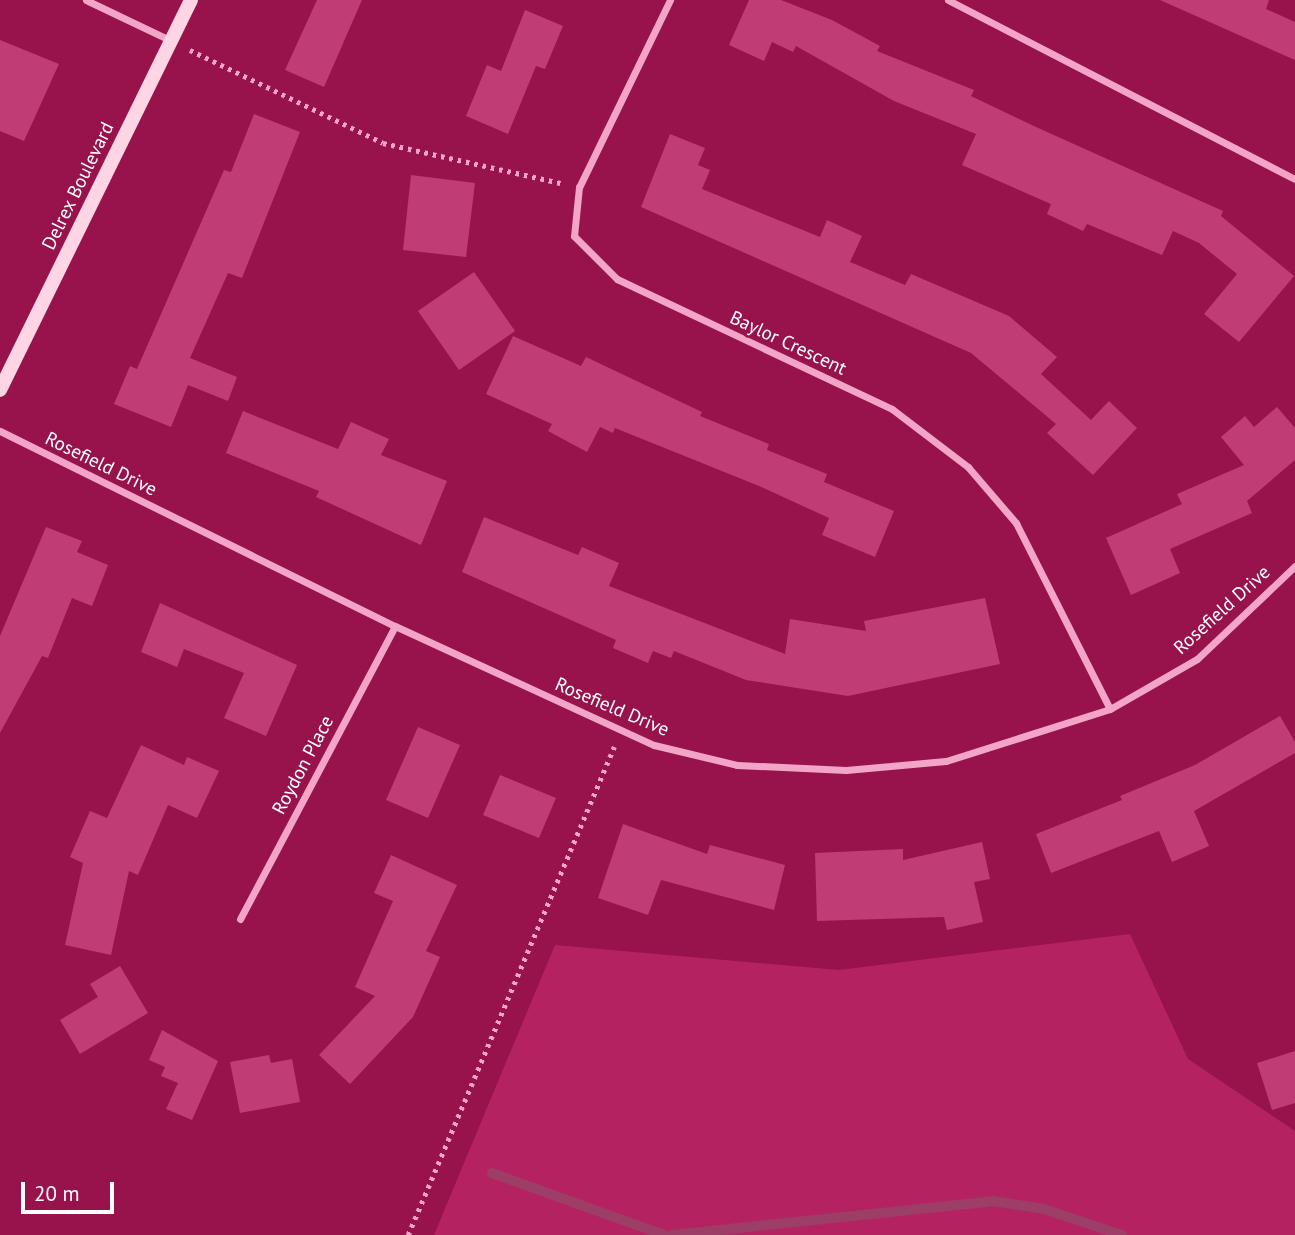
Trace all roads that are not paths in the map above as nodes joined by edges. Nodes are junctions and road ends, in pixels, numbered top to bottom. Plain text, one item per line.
1 (86, 0) edge
2 (191, 0) edge
3 (670, 0) edge
4 (948, 0) edge
5 (170, 40) junction
6 (1295, 178) edge
7 (0, 390) edge
8 (0, 431) edge
9 (1295, 566) edge
10 (395, 626) junction
11 (1110, 709) junction
12 (240, 919) dead end

1 - 5 street
2 - 5 street, Delrex Boulevard
3 - 11 street, Baylor Crescent
4 - 6 street
5 - 7 street, Delrex Boulevard
8 - 10 street, Rosefield Drive
9 - 11 street, Rosefield Drive
10 - 11 street, Rosefield Drive
10 - 12 street, Roydon Place

